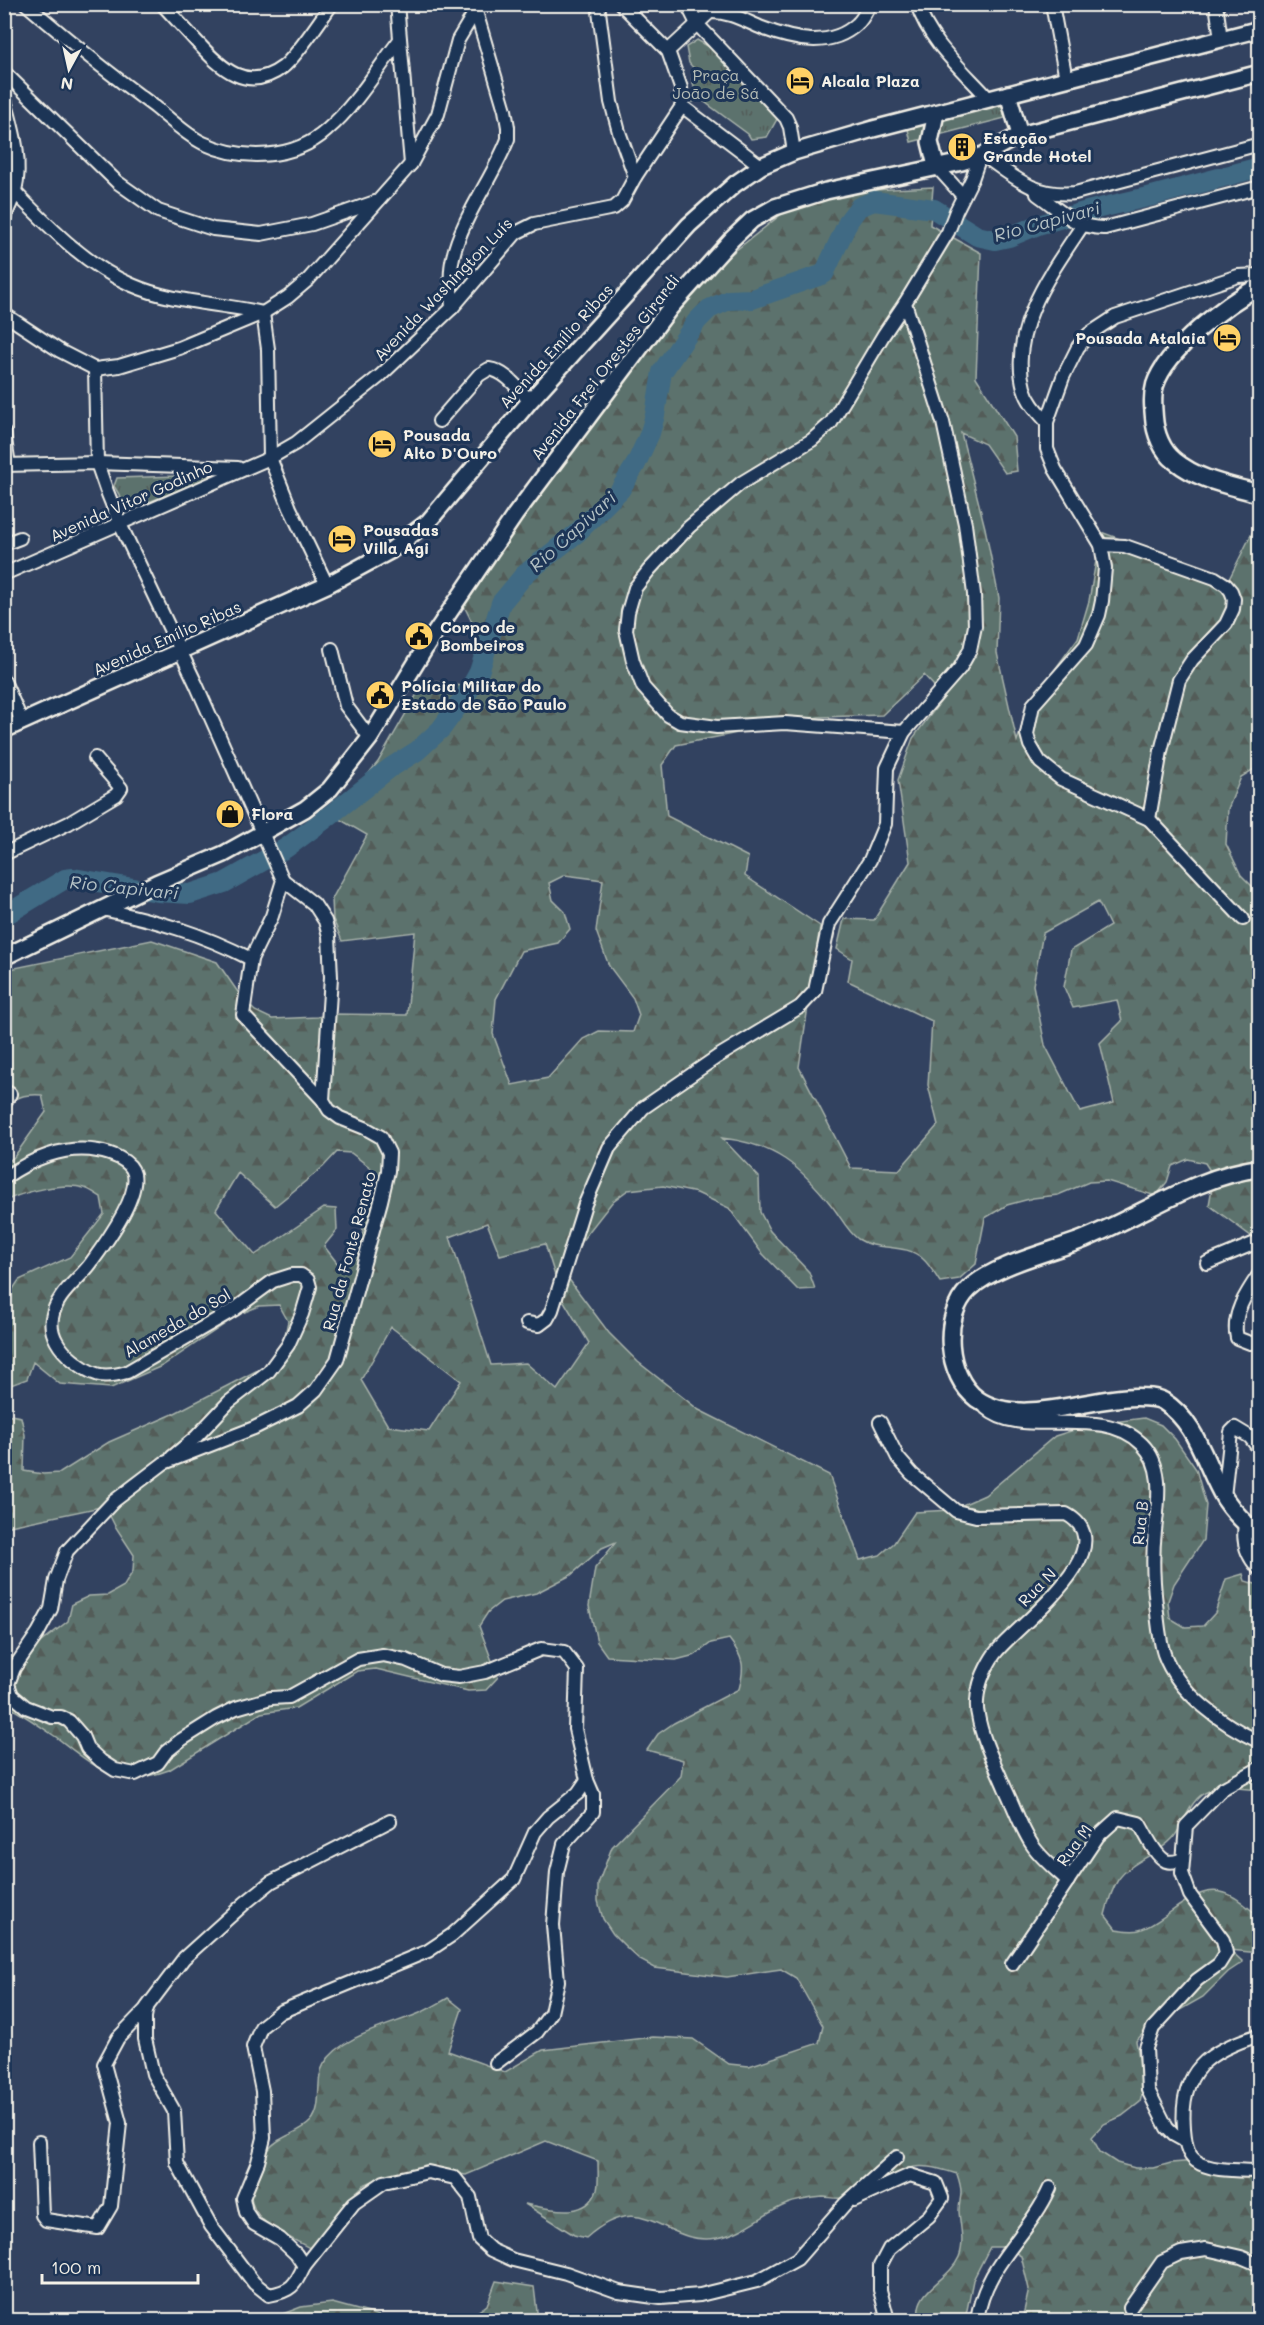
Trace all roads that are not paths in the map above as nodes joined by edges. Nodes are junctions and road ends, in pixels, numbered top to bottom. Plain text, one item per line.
1 (26, 4) edge
2 (162, 4) edge
3 (332, 4) edge
4 (397, 4) edge
5 (598, 4) edge
6 (621, 4) edge
7 (687, 4) edge
8 (870, 4) edge
9 (917, 4) edge
10 (1053, 4) edge
11 (1215, 4) edge
12 (475, 7) edge
13 (697, 24) junction
14 (1260, 29) edge
15 (1221, 39) junction
16 (399, 41) junction
17 (668, 51) junction
18 (4, 72) edge
19 (1260, 73) edge
20 (1066, 79) junction
21 (1008, 94) junction
22 (4, 96) edge
23 (988, 99) junction
24 (682, 106) junction
25 (936, 113) junction
26 (1020, 135) junction
27 (1260, 144) edge
28 (794, 152) junction
29 (981, 156) junction
30 (411, 164) junction
31 (761, 166) junction
32 (936, 166) junction
33 (635, 177) junction
34 (4, 181) edge
35 (1260, 187) edge
36 (1029, 188) junction
37 (15, 192) junction
38 (963, 196) junction
39 (376, 201) junction
40 (4, 218) edge
41 (1080, 225) junction
42 (1260, 275) edge
43 (1256, 293) edge
44 (905, 303) junction
45 (452, 308) junction
46 (263, 313) junction
47 (4, 314) edge
48 (95, 369) junction
49 (530, 401) junction
50 (439, 421) dead end
51 (1047, 422) junction
52 (4, 433) edge
53 (270, 458) junction
54 (97, 463) junction
55 (7, 465) edge
56 (210, 468) junction
57 (246, 468) junction
58 (212, 483) junction
59 (1260, 494) edge
60 (120, 524) junction
61 (20, 538) dead end
62 (4, 544) edge
63 (1101, 545) junction
64 (4, 574) edge
65 (327, 585) junction
66 (332, 650) dead end
67 (180, 652) junction
68 (4, 681) edge
69 (22, 722) junction
70 (4, 730) edge
71 (904, 732) junction
72 (370, 738) junction
73 (95, 758) dead end
74 (1149, 819) junction
75 (264, 837) junction
76 (4, 854) edge
77 (282, 877) junction
78 (102, 909) junction
79 (1243, 919) dead end
80 (4, 957) edge
81 (250, 959) junction
82 (4, 1090) edge
83 (323, 1100) junction
84 (4, 1104) edge
85 (1260, 1168) edge
86 (4, 1178) edge
87 (1260, 1241) edge
88 (1207, 1263) dead end
89 (1260, 1273) edge
90 (527, 1323) dead end
91 (1260, 1342) edge
92 (977, 1398) junction
93 (880, 1422) dead end
94 (1260, 1450) edge
95 (164, 1463) junction
96 (1224, 1497) junction
97 (1245, 1524) junction
98 (1260, 1535) edge
99 (1260, 1570) edge
100 (1260, 1742) edge
101 (1260, 1768) edge
102 (587, 1780) junction
103 (390, 1821) dead end
104 (1182, 1860) junction
105 (1068, 1881) junction
106 (1012, 1964) dead end
107 (147, 2007) junction
108 (1260, 2036) edge
109 (496, 2063) dead end
110 (1185, 2141) junction
111 (39, 2142) dead end
112 (897, 2157) dead end
113 (1260, 2171) edge
114 (1050, 2188) dead end
115 (845, 2204) junction
116 (1260, 2265) edge
117 (304, 2266) junction
118 (1130, 2308) dead end
119 (888, 2320) edge
120 (977, 2320) edge

1 - 16 street
2 - 3 street
4 - 16 street
5 - 33 street
6 - 17 street
7 - 13 street
8 - 13 street
9 - 23 street
10 - 20 street
11 - 15 street
12 - 30 street
12 - 45 street
13 - 17 street
13 - 28 street
14 - 15 street, Avenida Emílio Ribas
15 - 20 street, Avenida Emílio Ribas
16 - 30 street
17 - 24 street
18 - 39 street
19 - 26 street, Avenida Frei Orestes Girardi
20 - 21 street, Avenida Emílio Ribas
21 - 23 street, Avenida Emílio Ribas
21 - 26 street
22 - 37 street
23 - 25 street, Avenida Emílio Ribas
24 - 31 street
24 - 33 street, Avenida Washington Luís
25 - 28 street, Avenida Emílio Ribas
25 - 32 street
26 - 29 street, Avenida Frei Orestes Girardi
27 - 36 street
28 - 31 street, Avenida Emílio Ribas
29 - 32 street, Avenida Frei Orestes Girardi
29 - 36 street
29 - 38 street
30 - 39 street
31 - 49 street, Avenida Emílio Ribas
32 - 38 street
32 - 72 street, Avenida Frei Orestes Girardi
33 - 45 street, Avenida Washington Luís
34 - 37 street
35 - 41 street
36 - 41 street
37 - 40 street
37 - 46 street
38 - 44 street
39 - 46 street
41 - 51 street
42 - 51 street
43 - 59 main road
44 - 71 street
44 - 71 street
45 - 53 street, Avenida Washington Luís
46 - 48 street
46 - 53 street
47 - 48 street
48 - 54 street
49 - 50 street
49 - 65 street, Avenida Emílio Ribas
51 - 63 street
52 - 55 street
53 - 57 street, Avenida Vitor Godinho
53 - 65 street
54 - 55 street
54 - 56 street
54 - 60 street
56 - 57 street
56 - 58 street
57 - 58 street, Avenida Vitor Godinho
58 - 60 street, Avenida Vitor Godinho
60 - 64 street, Avenida Vitor Godinho
60 - 67 street
61 - 62 street
63 - 74 street
63 - 74 street
65 - 67 street, Avenida Emílio Ribas
66 - 72 street
67 - 69 street, Avenida Emílio Ribas
67 - 75 street
68 - 69 street
69 - 70 street, Avenida Emílio Ribas
71 - 90 street
72 - 75 street, Avenida Frei Orestes Girardi
73 - 76 street
74 - 79 street
75 - 77 street
75 - 78 street, Avenida Frei Orestes Girardi
77 - 81 street
77 - 83 street
78 - 80 street, Avenida Frei Orestes Girardi
78 - 81 street
81 - 83 street, Rua da Fonte Renato
82 - 84 street
83 - 95 street, Rua da Fonte Renato
85 - 92 main road
86 - 95 street, Alameda do Sol
87 - 88 street
89 - 91 street
92 - 96 main road
92 - 100 street, Rua B
93 - 105 street, Rua N
94 - 96 street
95 - 102 street
96 - 97 main road
97 - 98 main road
97 - 99 street
101 - 104 street
102 - 109 street
102 - 117 street
103 - 107 street
104 - 105 street, Rua M
104 - 110 street
105 - 106 street, Rua M
107 - 111 street
107 - 117 street
108 - 110 street
110 - 113 street
112 - 115 street
114 - 120 street
115 - 117 street
115 - 119 street
116 - 118 street

